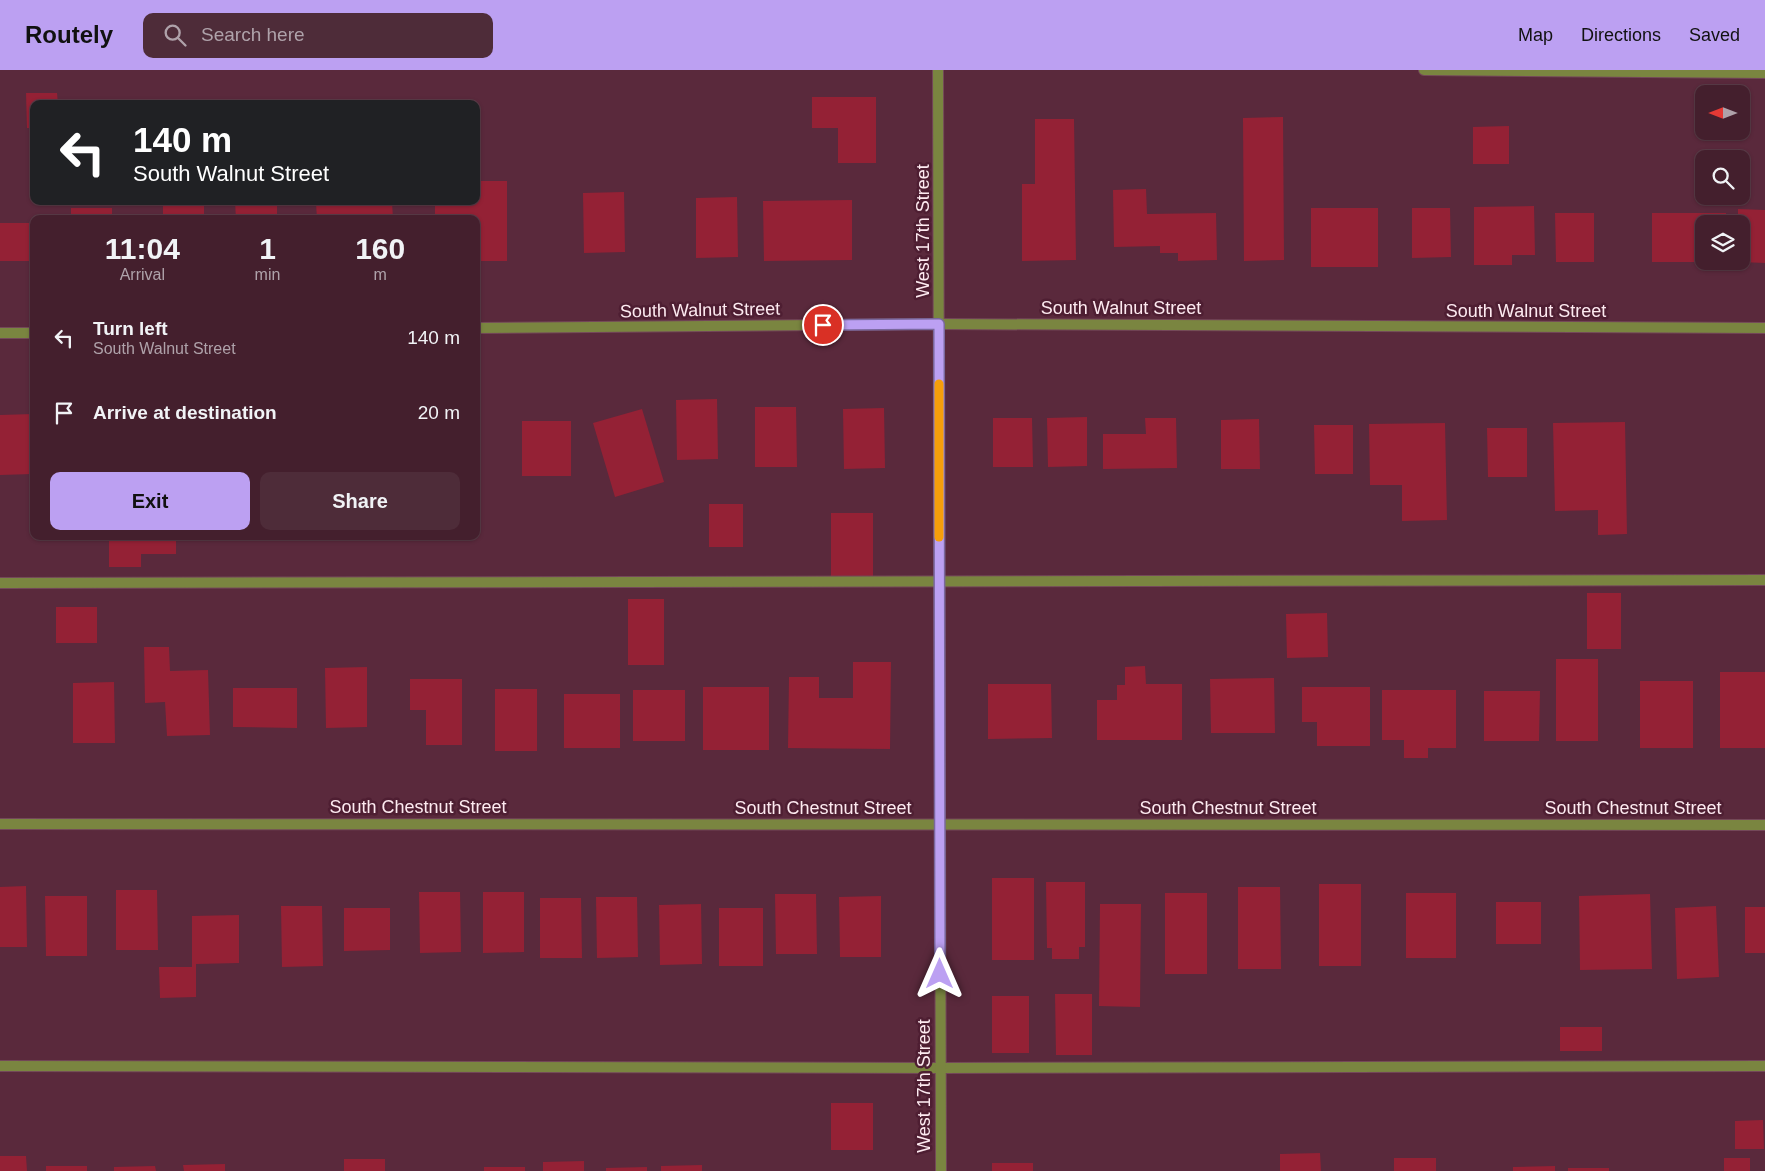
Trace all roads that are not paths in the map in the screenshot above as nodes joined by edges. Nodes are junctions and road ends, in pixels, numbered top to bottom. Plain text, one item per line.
1 (938, 70) edge
2 (1424, 70) edge
3 (1765, 73) edge
4 (939, 324) junction
5 (480, 328) edge
6 (1765, 328) edge
7 (0, 333) edge
8 (30, 333) edge
9 (1765, 580) edge
10 (940, 582) junction
11 (0, 583) edge
12 (0, 824) edge
13 (940, 824) junction
14 (1765, 825) edge
15 (0, 1066) edge
16 (1765, 1066) edge
17 (940, 1068) junction
18 (941, 1171) edge

1 - 4 street, West 17th Street
2 - 3 street
4 - 5 street, South Walnut Street
4 - 6 street, South Walnut Street
4 - 10 street, West 17th Street
7 - 8 street
9 - 10 street
10 - 11 street
10 - 13 street, West 17th Street
12 - 13 street, South Chestnut Street
13 - 14 street, South Chestnut Street
13 - 17 street, West 17th Street
15 - 17 street
16 - 17 street
17 - 18 street, West 17th Street

